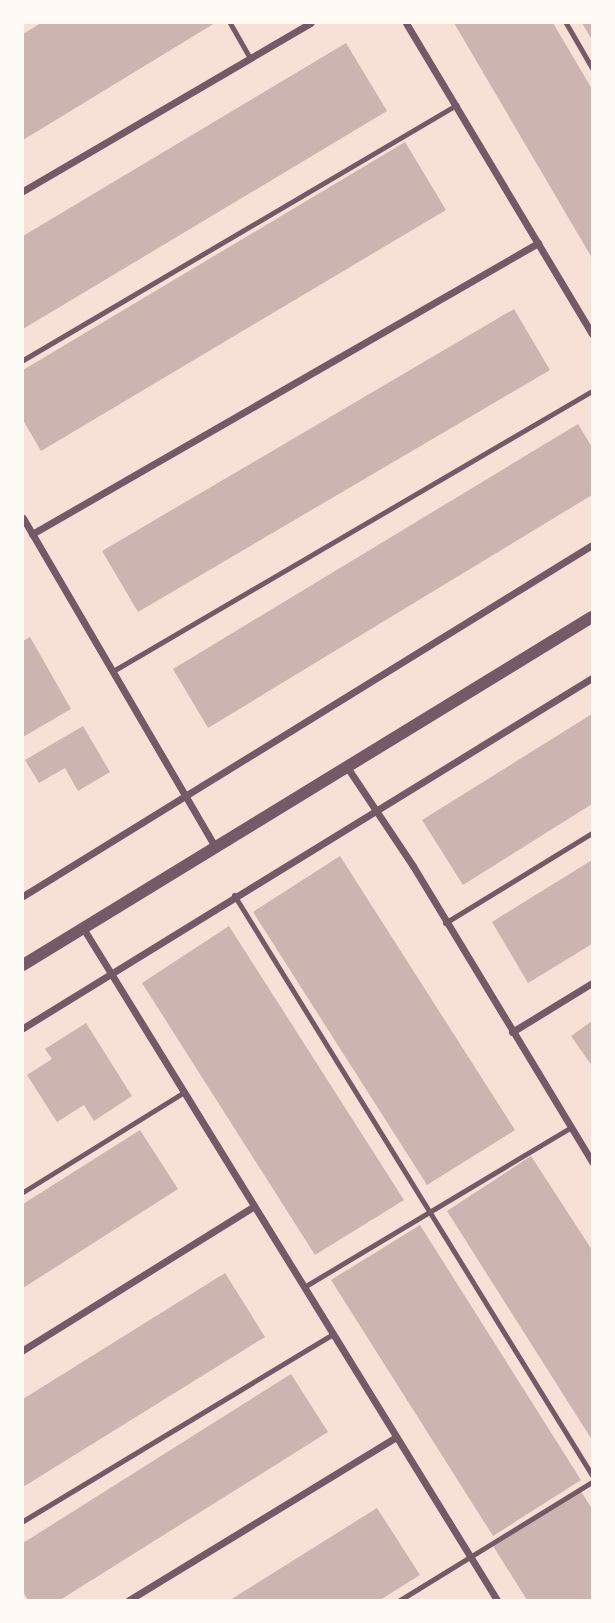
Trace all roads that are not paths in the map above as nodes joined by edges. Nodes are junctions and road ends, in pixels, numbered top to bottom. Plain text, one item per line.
1 (230, 23) edge
2 (310, 23) edge
3 (406, 23) edge
4 (566, 23) edge
5 (250, 58) junction
6 (592, 68) edge
7 (456, 105) junction
8 (23, 191) edge
9 (538, 243) junction
10 (592, 334) edge
11 (23, 360) edge
12 (592, 391) edge
13 (23, 518) edge
14 (32, 534) junction
15 (592, 545) edge
16 (592, 617) edge
17 (113, 671) junction
18 (592, 678) edge
19 (347, 767) junction
20 (186, 795) junction
21 (377, 811) junction
22 (592, 833) edge
23 (216, 848) junction
24 (234, 895) junction
25 (23, 896) edge
26 (445, 923) junction
27 (83, 928) junction
28 (23, 965) edge
29 (110, 973) junction
30 (592, 983) edge
31 (23, 1028) edge
32 (512, 1031) junction
33 (184, 1093) junction
34 (570, 1128) junction
35 (592, 1162) edge
36 (23, 1192) edge
37 (254, 1206) junction
38 (430, 1212) junction
39 (304, 1287) junction
40 (333, 1334) junction
41 (23, 1350) edge
42 (396, 1437) junction
43 (592, 1475) edge
44 (592, 1482) edge
45 (23, 1521) edge
46 (470, 1556) junction
47 (129, 1600) edge
48 (400, 1600) edge
49 (497, 1600) edge

1 - 5 lane
2 - 5 street
3 - 7 street
4 - 6 lane
5 - 8 street
7 - 9 street
7 - 11 lane
9 - 10 street
9 - 14 street
12 - 17 lane
13 - 14 street
14 - 17 street
15 - 20 street
16 - 19 street
17 - 20 street
18 - 21 street
19 - 21 street
19 - 23 street
20 - 23 street
20 - 25 street
21 - 24 street
21 - 26 street
22 - 26 lane
23 - 27 street
24 - 29 street
24 - 38 lane
26 - 32 street
27 - 28 street
27 - 29 street
29 - 31 street
29 - 33 street
30 - 32 street
32 - 34 street
33 - 36 lane
33 - 37 street
34 - 35 street
34 - 38 lane
37 - 39 street
37 - 41 street
38 - 39 lane
38 - 43 lane
39 - 40 street
40 - 42 street
40 - 45 lane
42 - 46 street
42 - 47 street
44 - 46 lane
46 - 48 lane
46 - 49 street

